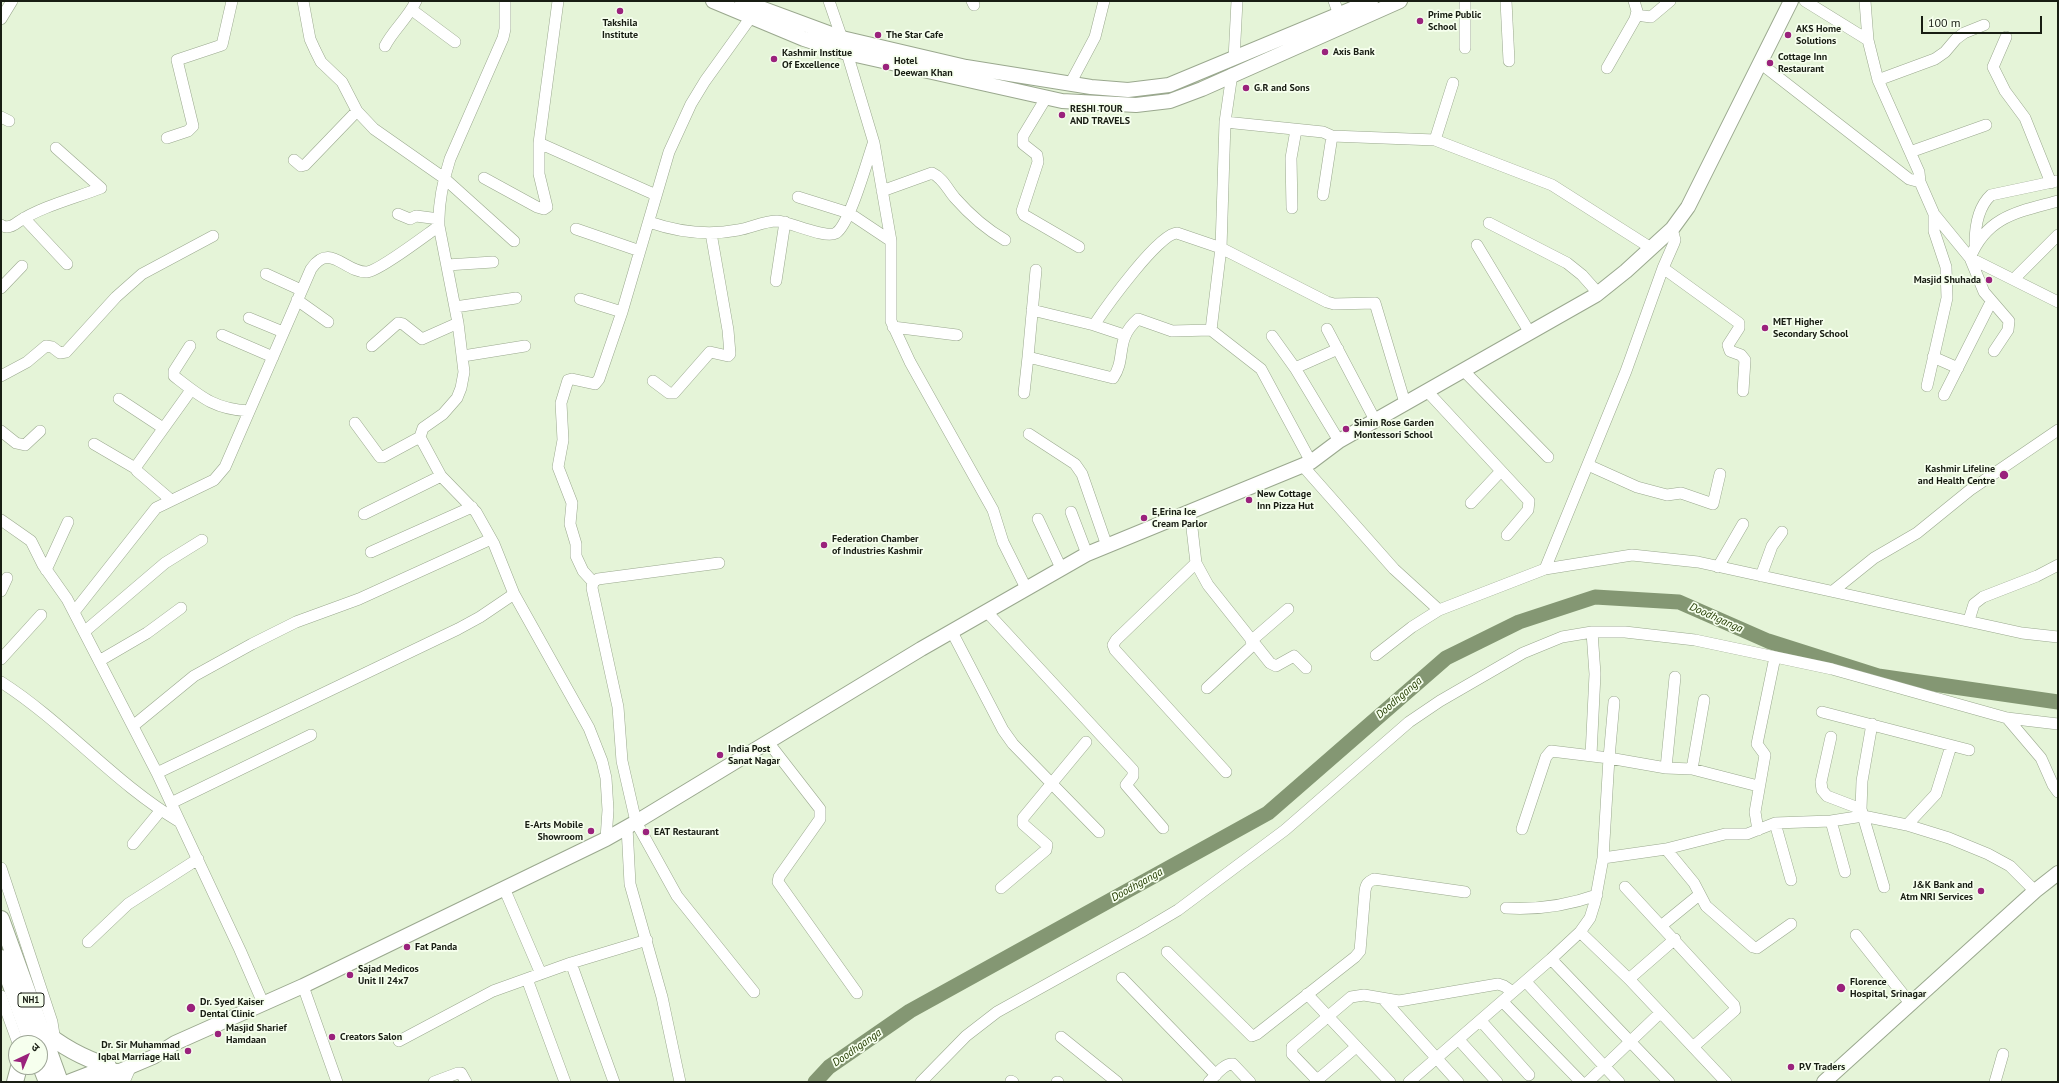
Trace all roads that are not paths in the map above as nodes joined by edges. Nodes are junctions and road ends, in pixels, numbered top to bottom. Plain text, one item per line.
1 (12, 1) edge
2 (232, 1) edge
3 (304, 1) edge
4 (506, 1) edge
5 (558, 1) edge
6 (713, 1) edge
7 (742, 1) edge
8 (829, 1) edge
9 (1104, 1) edge
10 (1237, 1) edge
11 (1334, 1) edge
12 (1371, 1) edge
13 (1400, 1) edge
14 (1465, 1) edge
15 (1506, 1) edge
16 (1634, 1) edge
17 (1670, 1) edge
18 (1791, 1) edge
19 (1805, 1) edge
20 (1865, 1) edge
21 (414, 6) edge
22 (1339, 15) junction
23 (1636, 15) junction
24 (752, 17) junction
25 (1, 20) edge
26 (1984, 25) dead end
27 (2006, 37) dead end
28 (842, 38) junction
29 (1868, 40) junction
30 (455, 42) dead end
31 (385, 46) dead end
32 (1466, 48) dead end
33 (847, 53) junction
34 (1234, 60) junction
35 (1509, 61) dead end
36 (1760, 63) junction
37 (1608, 68) dead end
38 (1232, 74) junction
39 (1878, 80) junction
40 (1070, 84) junction
41 (1454, 84) dead end
42 (1046, 98) junction
43 (358, 111) junction
44 (1225, 122) junction
45 (1986, 125) dead end
46 (1296, 130) junction
47 (1332, 136) junction
48 (168, 138) dead end
49 (1434, 140) junction
50 (874, 143) junction
51 (539, 144) junction
52 (56, 148) dead end
53 (1910, 152) junction
54 (294, 160) dead end
55 (444, 178) junction
56 (484, 178) dead end
57 (1920, 182) junction
58 (2054, 182) edge
59 (882, 192) junction
60 (656, 194) junction
61 (1323, 195) dead end
62 (798, 197) dead end
63 (2058, 201) edge
64 (1292, 208) dead end
65 (849, 213) junction
66 (398, 214) dead end
67 (1934, 214) junction
68 (24, 218) junction
69 (439, 222) junction
70 (648, 222) junction
71 (785, 222) junction
72 (1489, 223) dead end
73 (1, 224) edge
74 (576, 229) dead end
75 (1672, 229) junction
76 (711, 233) junction
77 (2058, 235) edge
78 (213, 236) dead end
79 (514, 240) dead end
80 (1005, 240) dead end
81 (891, 241) junction
82 (1975, 244) junction
83 (1477, 245) dead end
84 (1079, 247) dead end
85 (1221, 248) junction
86 (1651, 248) junction
87 (640, 251) junction
88 (1970, 258) junction
89 (493, 262) dead end
90 (68, 264) dead end
91 (447, 265) junction
92 (22, 266) dead end
93 (1663, 268) junction
94 (1036, 270) dead end
95 (266, 274) dead end
96 (2014, 279) junction
97 (776, 282) dead end
98 (1, 288) edge
99 (1598, 293) junction
100 (299, 295) junction
101 (516, 298) dead end
102 (580, 299) dead end
103 (1991, 302) junction
104 (2058, 302) edge
105 (455, 307) junction
106 (1032, 310) junction
107 (622, 312) junction
108 (249, 318) dead end
109 (328, 322) dead end
110 (458, 323) junction
111 (1094, 324) junction
112 (893, 327) junction
113 (1327, 329) dead end
114 (1211, 330) junction
115 (283, 332) junction
116 (1530, 332) junction
117 (222, 335) dead end
118 (957, 335) dead end
119 (1124, 335) junction
120 (1272, 336) dead end
121 (190, 346) dead end
122 (372, 346) dead end
123 (525, 346) dead end
124 (1338, 350) junction
125 (1994, 351) dead end
126 (463, 356) junction
127 (273, 357) junction
128 (1028, 357) junction
129 (1934, 357) junction
130 (1295, 368) junction
131 (1958, 368) junction
132 (1463, 370) junction
133 (1, 376) edge
134 (653, 381) dead end
135 (1927, 386) dead end
136 (191, 390) junction
137 (1427, 391) junction
138 (1743, 391) dead end
139 (1024, 394) dead end
140 (1944, 395) dead end
141 (119, 399) dead end
142 (1405, 403) junction
143 (249, 411) junction
144 (1375, 420) junction
145 (355, 423) dead end
146 (163, 428) junction
147 (2058, 430) edge
148 (1, 431) edge
149 (40, 431) dead end
150 (1029, 434) dead end
151 (420, 437) junction
152 (1339, 440) junction
153 (94, 444) dead end
154 (1548, 457) dead end
155 (1307, 463) junction
156 (1588, 464) junction
157 (135, 468) junction
158 (1501, 471) junction
159 (1720, 474) dead end
160 (441, 476) junction
161 (171, 500) junction
162 (1471, 503) dead end
163 (472, 507) junction
164 (1190, 511) junction
165 (1071, 512) dead end
166 (364, 514) dead end
167 (1038, 519) dead end
168 (1, 520) edge
169 (68, 522) dead end
170 (1743, 524) dead end
171 (1782, 532) dead end
172 (1507, 535) dead end
173 (491, 539) junction
174 (202, 540) dead end
175 (1106, 546) junction
176 (371, 552) dead end
177 (1087, 554) junction
178 (719, 563) dead end
179 (1196, 563) junction
180 (2058, 565) edge
181 (1718, 567) junction
182 (1061, 568) junction
183 (1545, 569) junction
184 (46, 570) junction
185 (1761, 576) junction
186 (7, 578) dead end
187 (593, 582) junction
188 (1026, 588) junction
189 (1833, 591) junction
190 (1, 592) edge
191 (514, 594) junction
192 (182, 608) dead end
193 (1288, 609) dead end
194 (1439, 610) junction
195 (74, 612) junction
196 (987, 612) junction
197 (41, 614) dead end
198 (1969, 620) junction
199 (84, 632) junction
200 (952, 632) junction
201 (1592, 632) junction
202 (2058, 637) edge
203 (1252, 642) junction
204 (1376, 655) dead end
205 (1775, 657) junction
206 (1, 659) edge
207 (99, 662) junction
208 (1306, 668) dead end
209 (1675, 678) dead end
210 (1, 682) edge
211 (1207, 688) dead end
212 (1704, 700) dead end
213 (1614, 702) dead end
214 (1822, 712) dead end
215 (2008, 718) junction
216 (1872, 724) junction
217 (2058, 724) edge
218 (133, 726) junction
219 (311, 736) dead end
220 (1831, 737) dead end
221 (768, 742) junction
222 (1086, 742) dead end
223 (1951, 746) junction
224 (1969, 750) dead end
225 (1591, 755) junction
226 (1609, 758) junction
227 (1666, 768) junction
228 (1692, 769) junction
229 (1226, 772) dead end
230 (157, 773) junction
231 (1052, 786) junction
232 (1758, 786) junction
233 (2058, 792) edge
234 (171, 803) junction
235 (161, 810) junction
236 (1862, 812) junction
237 (1831, 821) junction
238 (180, 822) junction
239 (1775, 823) junction
240 (632, 825) junction
241 (1907, 825) junction
242 (1163, 828) dead end
243 (1522, 829) dead end
244 (1758, 830) junction
245 (1099, 832) dead end
246 (606, 839) junction
247 (133, 844) dead end
248 (1666, 849) junction
249 (1604, 858) junction
250 (198, 859) junction
251 (1, 868) edge
252 (1845, 872) dead end
253 (2058, 873) edge
254 (1791, 880) dead end
255 (1625, 887) dead end
256 (1884, 887) dead end
257 (504, 888) junction
258 (1001, 888) dead end
259 (2035, 891) junction
260 (1465, 892) dead end
261 (1597, 895) junction
262 (1699, 895) junction
263 (1506, 908) dead end
264 (1, 919) edge
265 (1791, 924) dead end
266 (1661, 926) junction
267 (1580, 932) junction
268 (1856, 935) dead end
269 (1675, 939) junction
270 (647, 940) junction
271 (88, 942) dead end
272 (1166, 952) dead end
273 (1, 958) edge
274 (1551, 959) junction
275 (571, 963) junction
276 (541, 974) junction
277 (1122, 978) dead end
278 (527, 979) junction
279 (1629, 979) junction
280 (1526, 982) junction
281 (303, 986) junction
282 (754, 992) dead end
283 (1513, 992) junction
284 (858, 993) dead end
285 (1307, 994) junction
286 (1, 996) edge
287 (1384, 1000) junction
288 (1503, 1002) junction
289 (263, 1003) junction
290 (1910, 1003) junction
291 (1660, 1013) junction
292 (1328, 1016) junction
293 (1481, 1022) junction
294 (27, 1035) edge
295 (29, 1035) edge
296 (29, 1035) edge
297 (1061, 1037) dead end
298 (48, 1040) edge
299 (1459, 1040) junction
300 (1630, 1040) junction
301 (55, 1041) junction
302 (399, 1041) dead end
303 (1356, 1047) junction
304 (1693, 1047) junction
305 (166, 1048) junction
306 (2003, 1054) dead end
307 (1436, 1059) junction
308 (48, 1065) edge
309 (1604, 1066) junction
310 (118, 1074) edge
311 (1529, 1075) dead end
312 (1212, 1078) edge
313 (1316, 1081) edge
314 (60, 1082) edge
315 (68, 1082) edge
316 (94, 1082) edge
317 (337, 1082) edge
318 (434, 1082) edge
319 (466, 1082) edge
320 (565, 1082) edge
321 (614, 1082) edge
322 (680, 1082) edge
323 (921, 1082) edge
324 (1118, 1082) edge
325 (1250, 1082) edge
326 (1390, 1082) edge
327 (1410, 1082) edge
328 (1458, 1082) edge
329 (1497, 1082) edge
330 (1581, 1082) edge
331 (1588, 1082) edge
332 (1619, 1082) edge
333 (1669, 1082) edge
334 (1726, 1082) edge
335 (1824, 1082) edge
336 (1995, 1082) edge

1 - 25 street
2 - 48 street
3 - 43 street
4 - 55 street
5 - 51 street
6 - 24 main road
7 - 28 main road
8 - 28 street
9 - 40 street
10 - 34 street
11 - 22 street
12 - 22 main road
13 - 38 main road
14 - 32 street
15 - 35 street
16 - 23 street
17 - 23 street
18 - 36 main road
19 - 29 street
20 - 29 street
21 - 30 street
21 - 31 street
22 - 34 main road
23 - 37 street
24 - 33 main road
24 - 60 street
26 - 39 street
27 - 58 street
28 - 33 street
28 - 40 main road
29 - 39 street
33 - 42 main road
33 - 50 street
34 - 40 main road
36 - 57 street
36 - 75 main road
38 - 42 main road
38 - 44 street
39 - 53 street
41 - 49 street
42 - 84 street
43 - 54 street
43 - 55 street
44 - 46 street
44 - 85 street
45 - 53 street
46 - 47 street
46 - 64 street
47 - 49 street
47 - 61 street
49 - 86 street
50 - 59 street
50 - 65 street
51 - 56 street
51 - 60 street
52 - 68 street
53 - 57 street
55 - 69 street
55 - 79 street
57 - 67 street
58 - 82 street
59 - 80 street
59 - 81 street
60 - 70 street
62 - 65 street
63 - 82 street
65 - 71 street
65 - 81 street
66 - 69 street
67 - 88 street
67 - 129 street
68 - 73 street
68 - 90 street
69 - 91 street
69 - 100 street
70 - 76 street
70 - 87 street
71 - 76 street
71 - 97 street
72 - 99 street
74 - 87 street
75 - 86 main road
75 - 93 street
76 - 134 street
77 - 96 street
78 - 133 street
81 - 112 street
82 - 88 street
83 - 116 street
85 - 111 street
85 - 114 street
85 - 142 street
86 - 99 main road
87 - 107 street
88 - 96 street
88 - 103 street
89 - 91 street
91 - 105 street
92 - 98 street
93 - 138 street
93 - 156 street
94 - 106 street
95 - 100 street
96 - 104 street
99 - 116 main road
100 - 109 street
100 - 115 street
101 - 105 street
102 - 107 street
103 - 125 street
103 - 131 street
105 - 110 street
106 - 111 street
106 - 128 street
107 - 187 street
108 - 115 street
110 - 122 street
110 - 126 street
111 - 119 street
112 - 118 street
112 - 188 street
113 - 124 street
114 - 119 street
114 - 155 street
115 - 127 street
116 - 132 main road
117 - 127 street
119 - 128 street
120 - 130 street
121 - 136 street
123 - 126 street
124 - 130 street
124 - 144 street
126 - 151 street
127 - 143 street
128 - 139 street
129 - 131 street
129 - 135 street
130 - 152 street
131 - 140 street
132 - 137 main road
132 - 154 street
136 - 143 street
136 - 146 street
137 - 142 main road
137 - 158 street
141 - 146 street
142 - 144 main road
143 - 161 street
144 - 152 main road
145 - 151 street
146 - 157 street
147 - 189 street
148 - 149 street
150 - 175 street
151 - 160 street
152 - 155 main road
153 - 157 street
155 - 164 main road
155 - 194 street
156 - 159 street
156 - 183 street
157 - 161 street
158 - 162 street
158 - 172 street
160 - 163 street
160 - 166 street
161 - 195 street
163 - 173 street
163 - 176 street
164 - 175 main road
164 - 179 street
165 - 177 street
167 - 182 street
168 - 184 street
169 - 184 street
170 - 181 street
171 - 185 street
173 - 191 street
173 - 218 street
174 - 199 street
175 - 177 main road
177 - 182 main road
178 - 187 street
179 - 203 street
179 - 229 street
180 - 198 street
181 - 183 street
181 - 185 street
182 - 188 main road
183 - 194 street
184 - 195 street
185 - 189 street
186 - 190 street
187 - 240 street
188 - 196 main road
189 - 198 street
191 - 230 street
191 - 246 street
192 - 207 street
193 - 203 street
194 - 204 street
195 - 199 street
196 - 200 main road
196 - 242 street
197 - 206 street
198 - 202 street
199 - 207 street
200 - 221 main road
200 - 231 street
201 - 205 street
201 - 225 street
201 - 323 street
203 - 208 street
203 - 211 street
205 - 215 street
205 - 232 street
207 - 218 street
209 - 227 street
210 - 235 street
212 - 228 street
213 - 226 street
214 - 216 street
215 - 217 street
215 - 233 street
216 - 223 street
216 - 236 street
218 - 230 street
219 - 234 street
220 - 236 street
221 - 240 main road
221 - 284 street
222 - 231 street
223 - 224 street
223 - 241 street
225 - 226 street
225 - 243 street
226 - 227 street
226 - 249 street
227 - 228 street
228 - 232 street
230 - 234 street
231 - 245 street
231 - 258 street
232 - 244 street
234 - 238 street
235 - 238 street
235 - 247 street
236 - 237 street
236 - 241 street
236 - 256 street
237 - 239 street
237 - 252 street
238 - 250 street
239 - 244 street
239 - 254 street
240 - 246 main road
240 - 270 street
240 - 282 street
241 - 259 street
244 - 248 street
246 - 257 main road
248 - 249 street
248 - 262 street
249 - 261 street
250 - 271 street
250 - 289 street
251 - 301 street
253 - 259 main road
255 - 266 street
257 - 276 street
257 - 281 main road
259 - 290 main road
260 - 285 street
261 - 263 street
261 - 267 street
262 - 265 street
262 - 266 street
264 - 295 highway, NH1
266 - 269 street
267 - 274 street
267 - 279 street
268 - 290 street
269 - 279 street
269 - 304 street
270 - 275 street
270 - 322 street
272 - 285 street
273 - 296 highway, NH1
274 - 280 street
274 - 300 street
275 - 276 street
275 - 321 street
276 - 278 street
277 - 312 street
278 - 302 street
278 - 320 street
279 - 291 street
280 - 283 street
280 - 309 street
281 - 289 main road
281 - 317 street
283 - 287 street
283 - 288 street
285 - 292 street
286 - 294 street
287 - 292 street
287 - 307 street
288 - 293 street
288 - 330 street
289 - 305 main road
290 - 335 main road
291 - 300 street
291 - 304 street
292 - 303 street
292 - 313 street
293 - 299 street
293 - 311 street
297 - 324 street
298 - 301 highway
299 - 307 street
299 - 329 street
300 - 309 street
300 - 333 street
301 - 310 highway
303 - 313 street
303 - 326 street
304 - 334 street
305 - 310 main road
305 - 310 main road
306 - 336 street
307 - 327 street
307 - 328 street
308 - 314 highway, NH1
309 - 331 street
309 - 332 street
310 - 315 main road
310 - 316 main road
312 - 325 street
318 - 319 street

